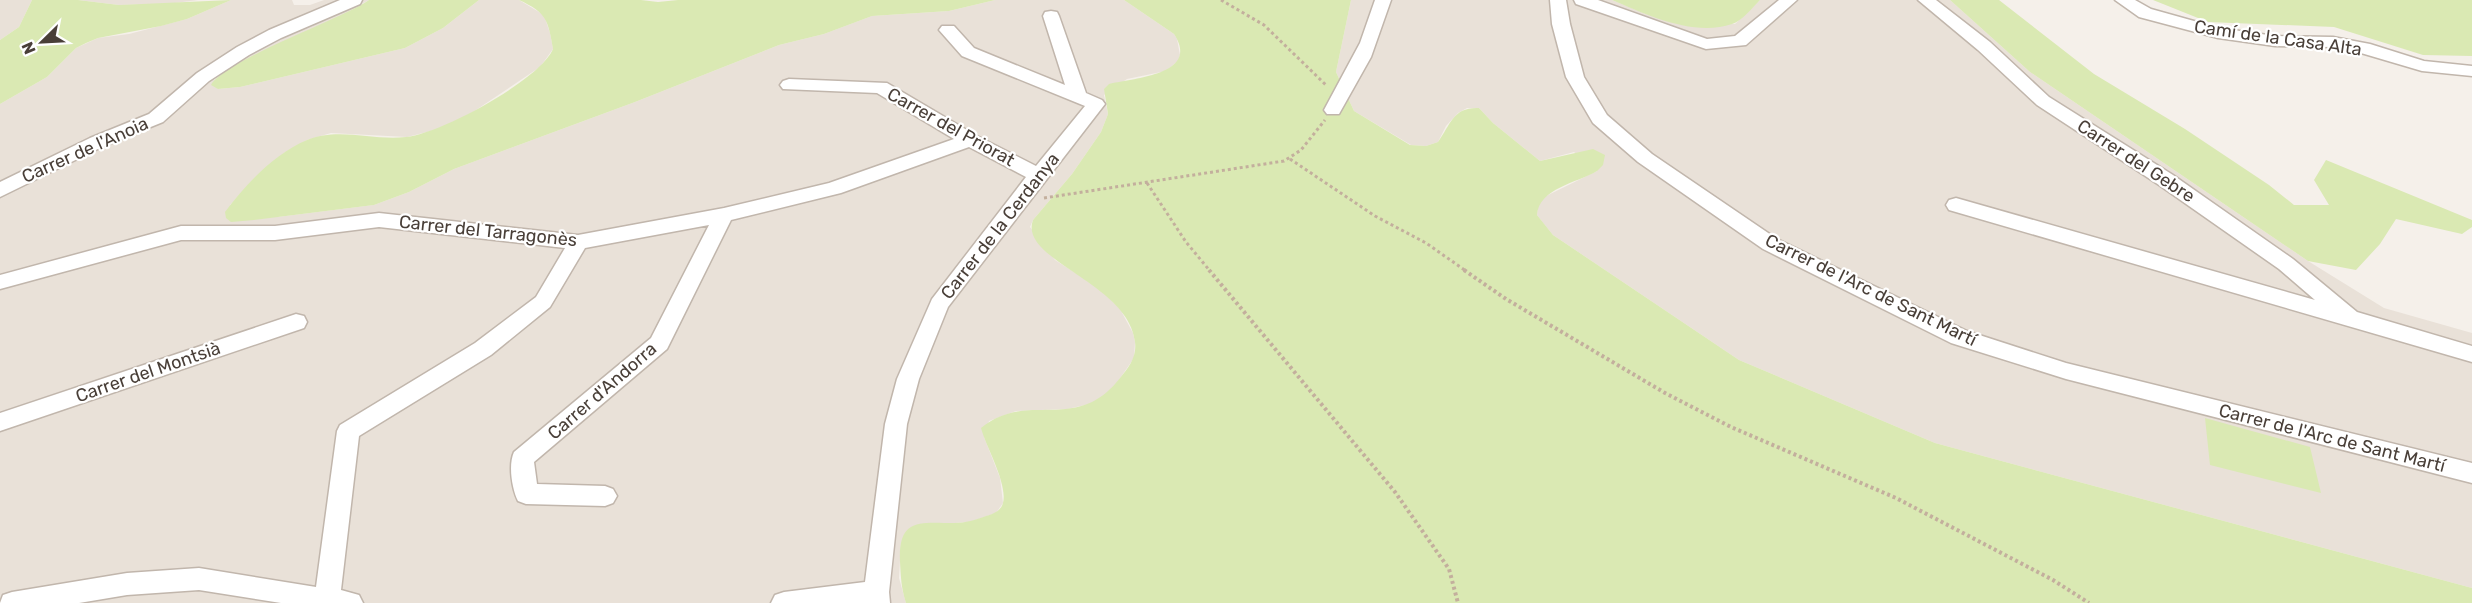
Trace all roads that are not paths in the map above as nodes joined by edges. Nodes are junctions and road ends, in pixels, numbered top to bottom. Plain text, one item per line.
1 (354, 0) edge
2 (1383, 0) edge
3 (1558, 0) edge
4 (1582, 0) edge
5 (1789, 0) edge
6 (1926, 0) edge
7 (2123, 0) edge
8 (1051, 16) dead end
9 (948, 30) dead end
10 (2472, 71) edge
11 (789, 85) dead end
12 (1087, 100) junction
13 (1337, 104) road end
14 (970, 140) junction
15 (1038, 175) junction
16 (0, 189) edge
17 (1956, 205) dead end
18 (724, 215) junction
19 (578, 242) junction
20 (0, 282) edge
21 (2350, 318) junction
22 (296, 322) dead end
23 (2472, 354) edge
24 (0, 422) edge
25 (2472, 473) edge
26 (605, 496) dead end
27 (876, 597) edge
28 (339, 601) edge
29 (12, 603) edge
30 (784, 603) edge

1 - 16 street, Carrer de l'Anoia
2 - 13 street
3 - 25 street, Carrer de l'Arc de Sant Martí
4 - 5 street
6 - 21 street, Carrer del Gebre
7 - 10 street, Camí de la Casa Alta
8 - 12 street
9 - 12 street
11 - 14 street, Carrer del Priorat
12 - 15 street, Carrer de la Cerdanya
14 - 15 street, Carrer del Priorat
14 - 18 street, Carrer del Tarragonès
15 - 27 street, Carrer de la Cerdanya
17 - 21 street, Carrer del Gebre
18 - 19 street, Carrer del Tarragonès
18 - 26 street, Carrer d'Andorra
19 - 20 street, Carrer del Tarragonès
19 - 28 street
21 - 23 street, Carrer del Gebre
22 - 24 street, Carrer del Montsià
27 - 30 street
28 - 29 street

